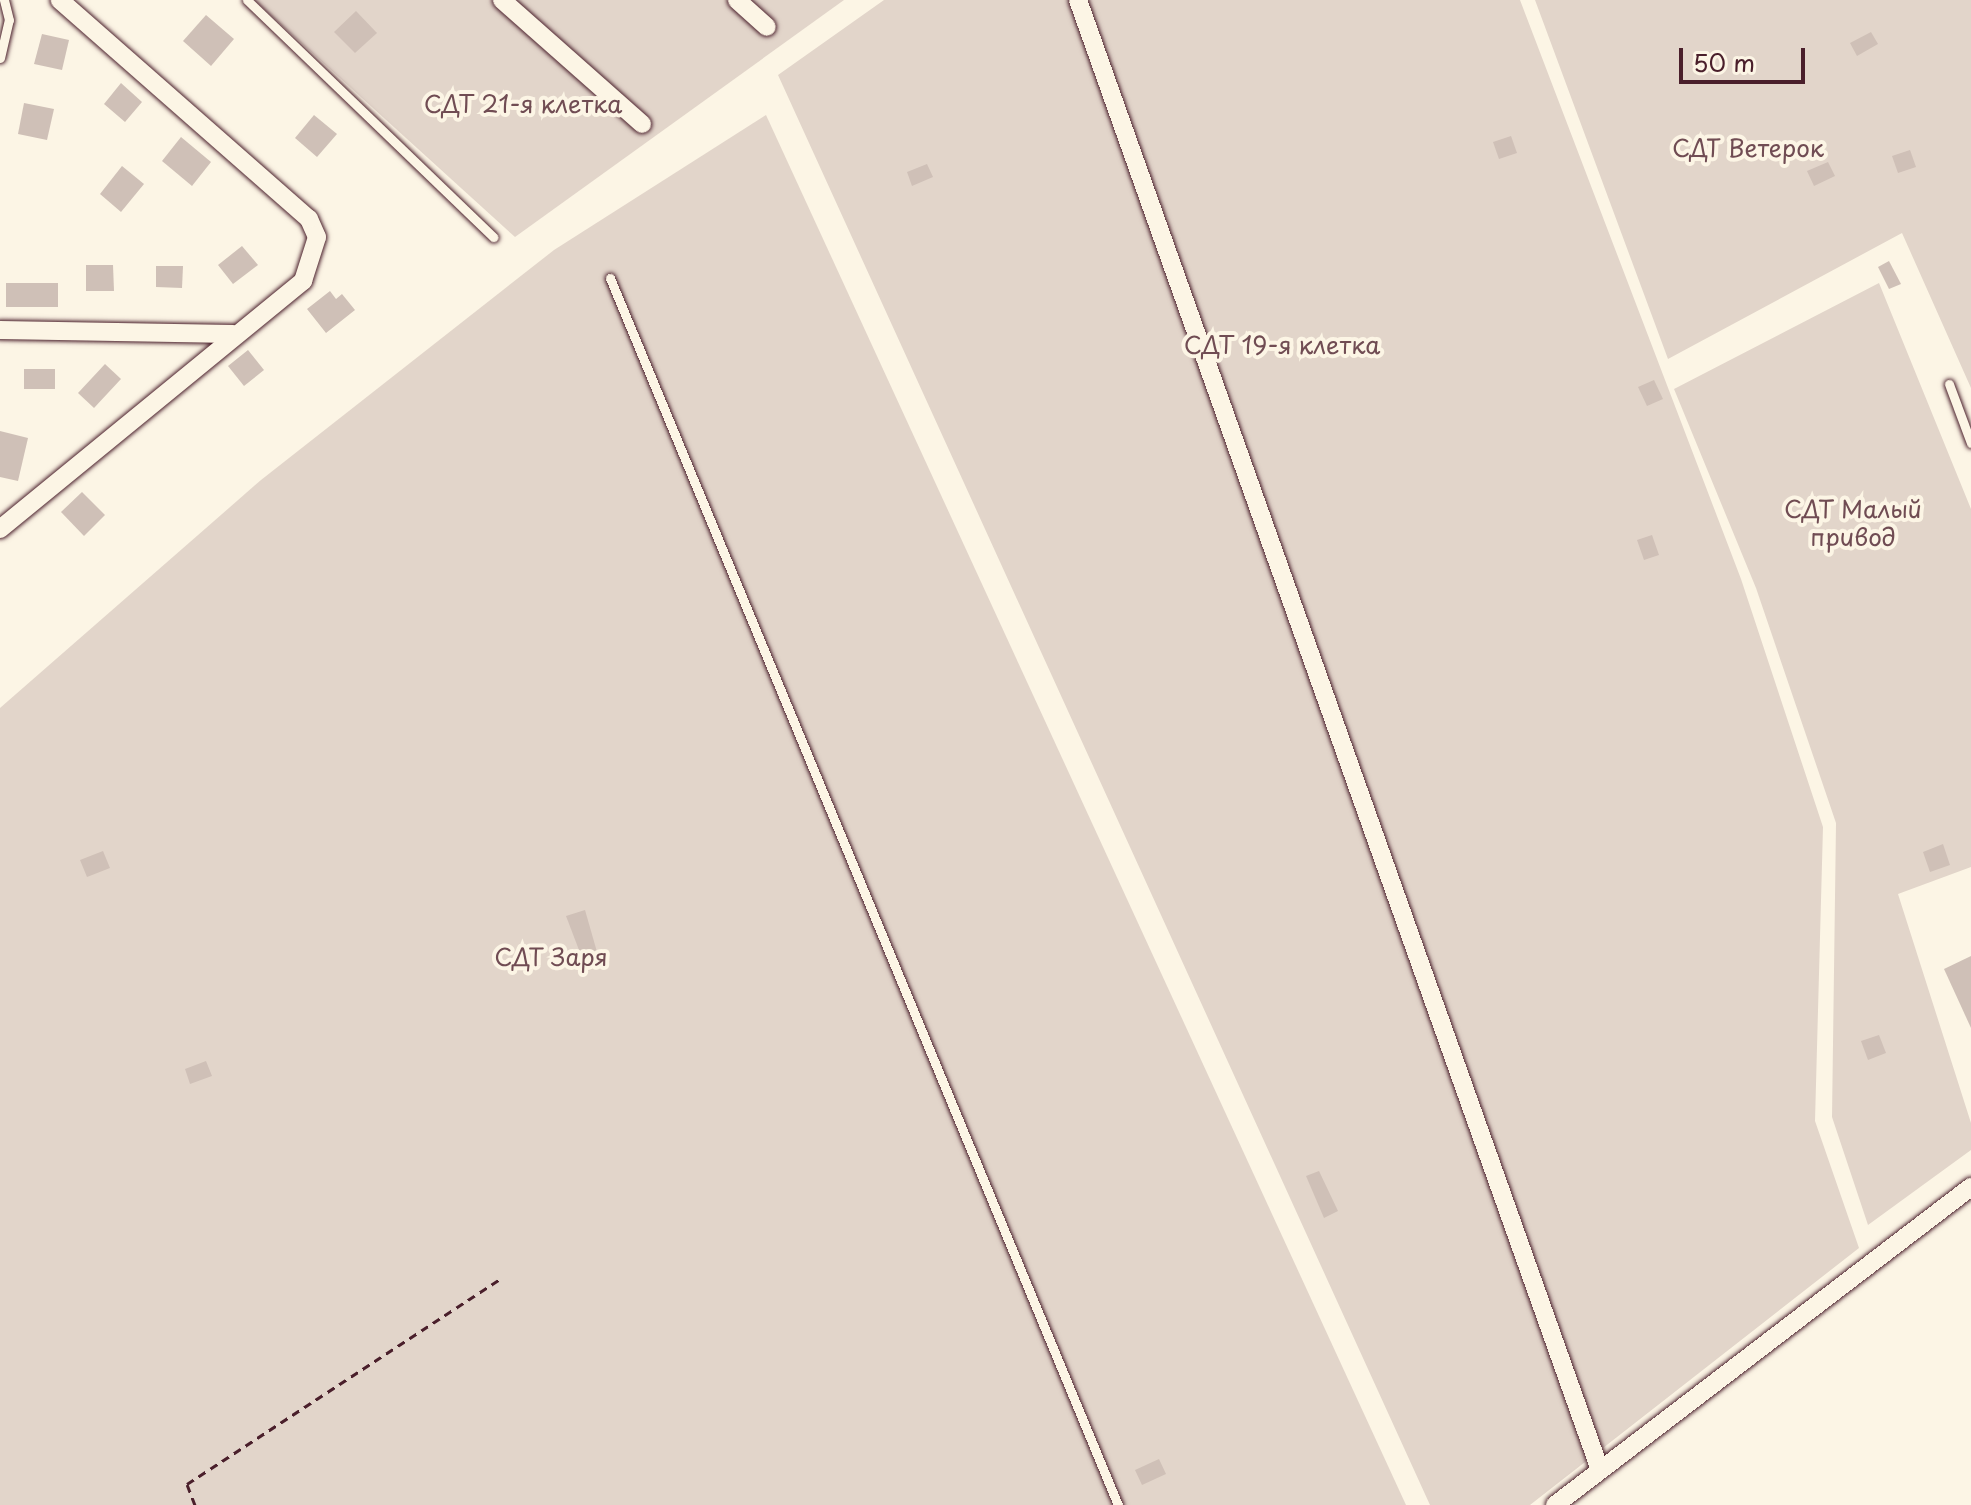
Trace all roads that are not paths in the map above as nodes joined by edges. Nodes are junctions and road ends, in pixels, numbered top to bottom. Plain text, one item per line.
1 (4, 0) edge
2 (60, 0) edge
3 (247, 0) edge
4 (502, 0) edge
5 (737, 0) edge
6 (1078, 0) edge
7 (767, 27) dead end
8 (0, 58) edge
9 (642, 124) dead end
10 (493, 237) dead end
11 (610, 278) dead end
12 (0, 330) edge
13 (233, 334) junction
14 (1949, 384) dead end
15 (1971, 443) edge
16 (0, 529) edge
17 (1971, 1187) edge
18 (1600, 1470) junction
19 (1118, 1505) edge
20 (1555, 1505) edge

1 - 8 lane
2 - 13 street
3 - 10 lane
4 - 9 street
5 - 7 street
6 - 18 street
11 - 19 lane
12 - 13 street
13 - 16 street
14 - 15 lane
17 - 18 street
18 - 20 street

